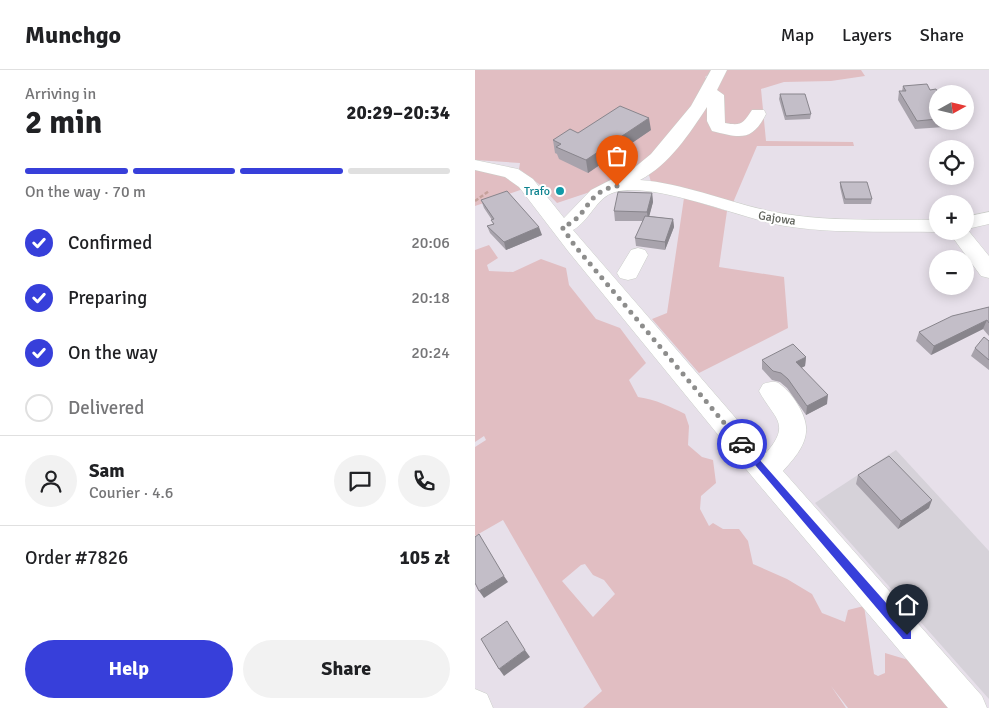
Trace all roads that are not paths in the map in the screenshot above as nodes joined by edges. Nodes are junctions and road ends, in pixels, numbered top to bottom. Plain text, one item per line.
1 (719, 70) edge
2 (708, 93) junction
3 (758, 114) dead end
4 (475, 165) edge
5 (619, 185) junction
6 (989, 218) edge
7 (974, 221) edge
8 (929, 226) edge
9 (562, 227) junction
10 (965, 240) edge
11 (638, 255) dead end
12 (989, 271) edge
13 (628, 273) dead end
14 (772, 391) dead end
15 (765, 472) junction
16 (970, 708) edge

1 - 2 street, Gajowa
2 - 3 street
2 - 5 street, Gajowa
4 - 9 street
5 - 8 street, Gajowa
5 - 9 street, Gajowa
6 - 7 street
9 - 15 street
10 - 12 street
11 - 13 street
14 - 15 street
15 - 16 street

